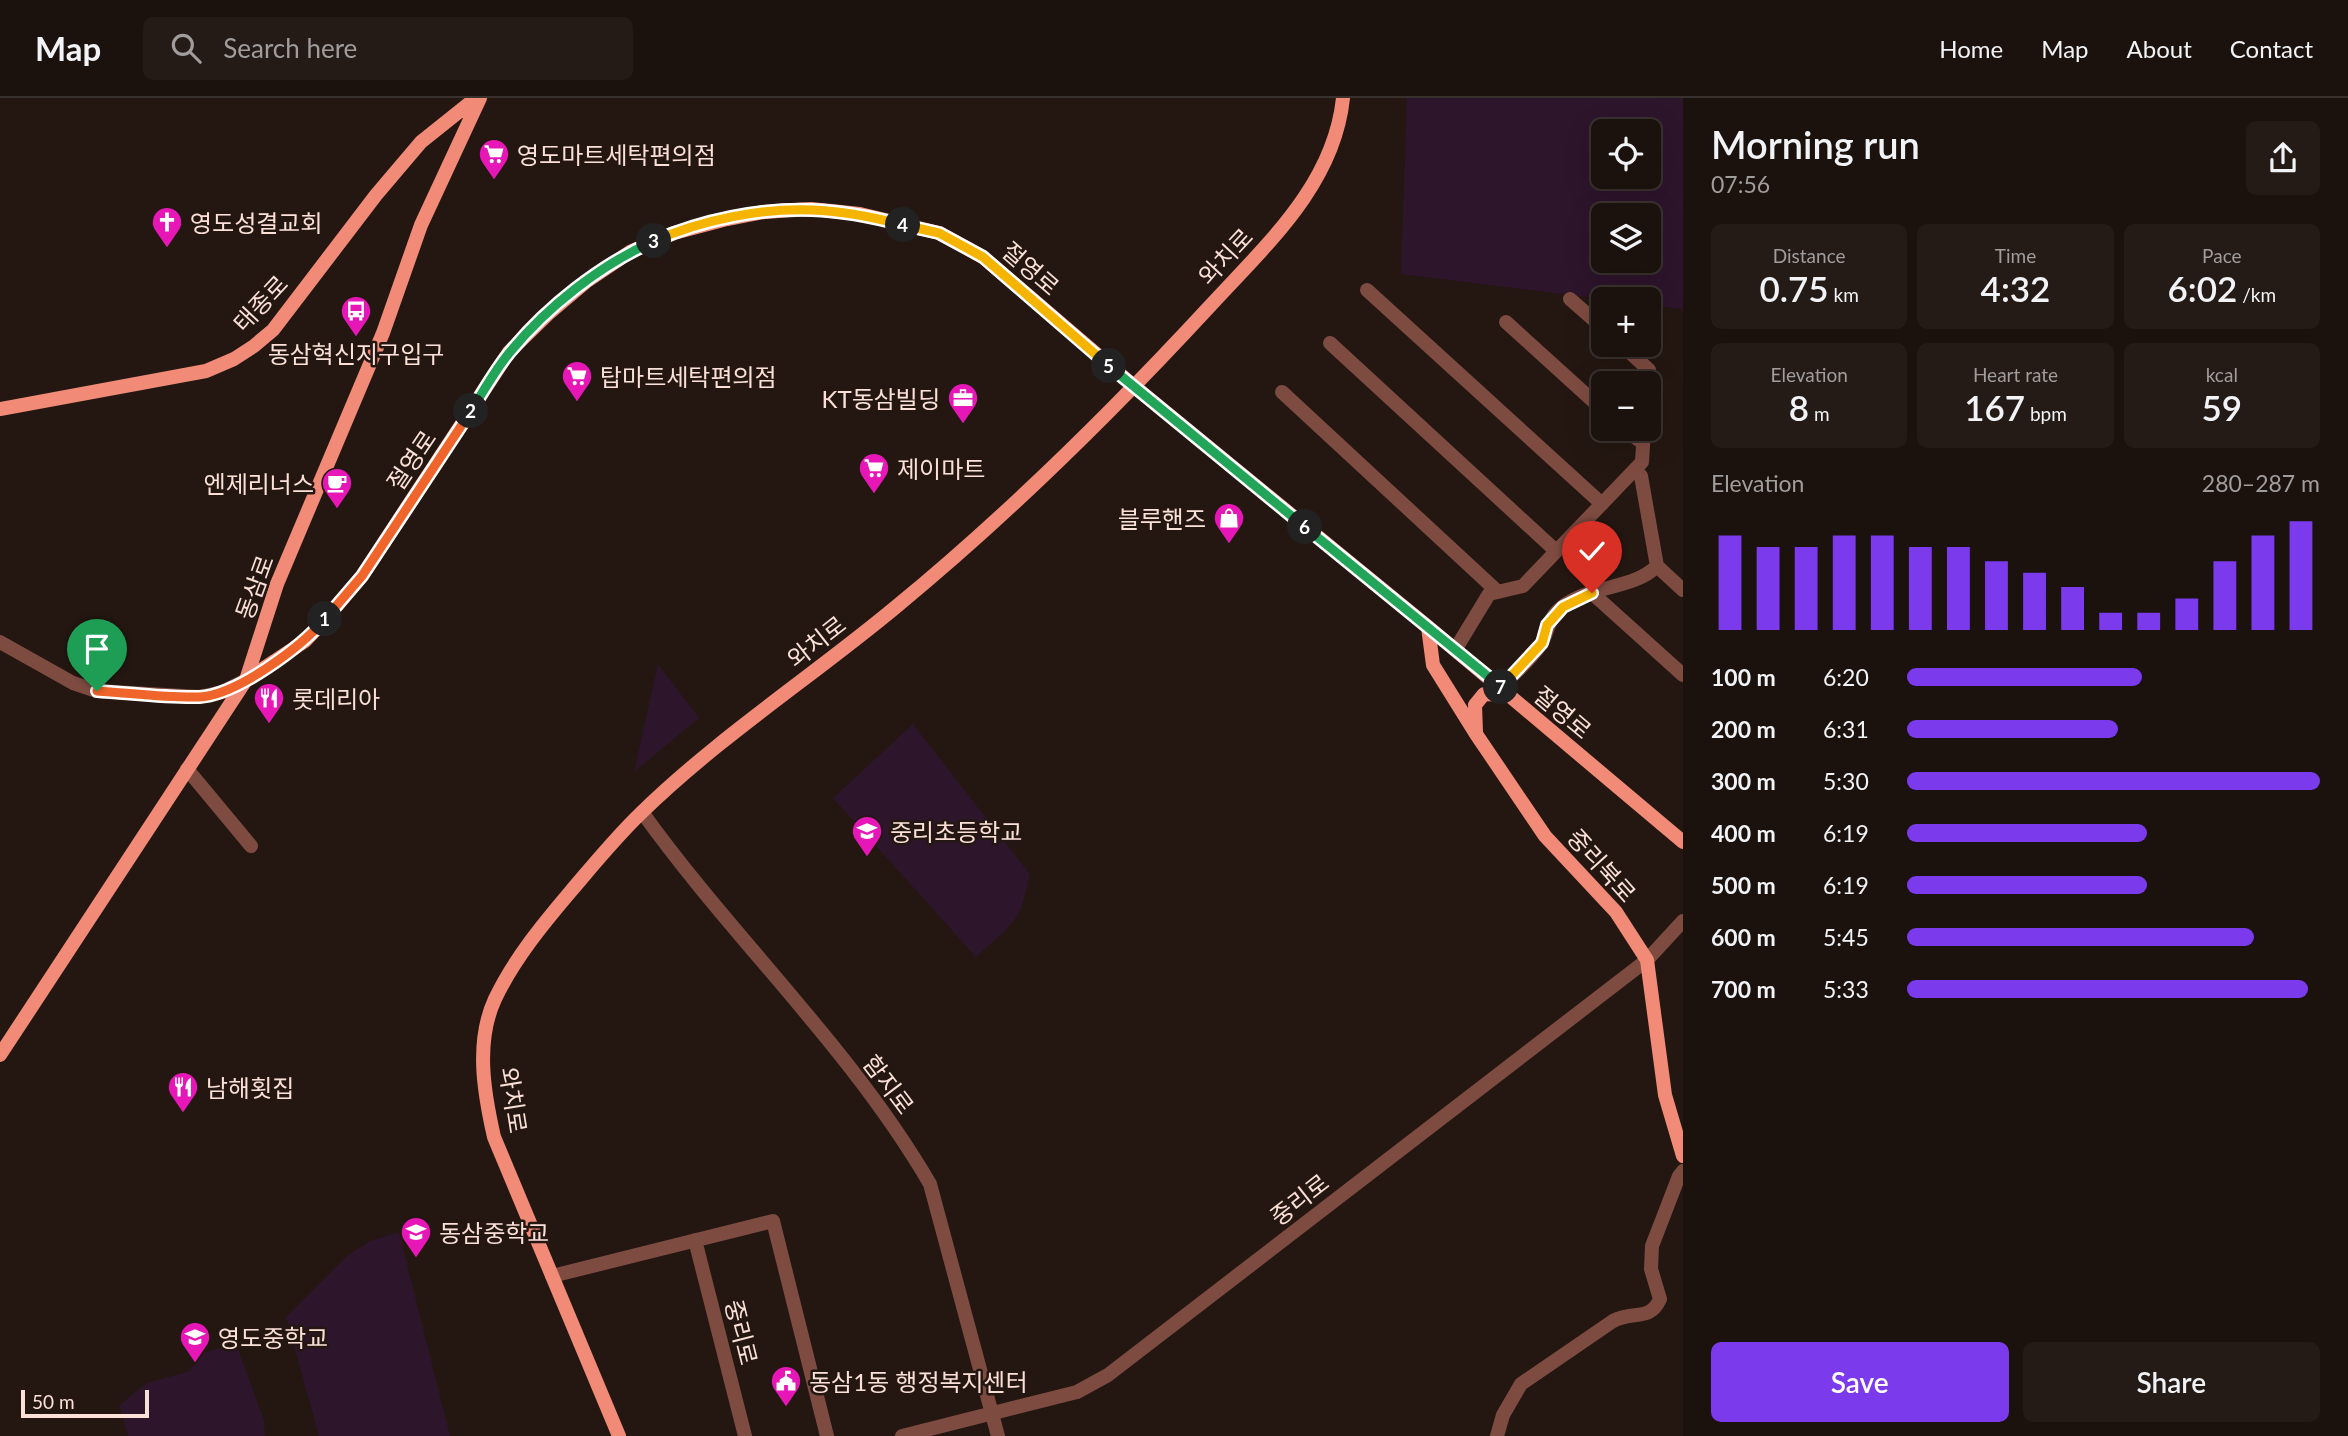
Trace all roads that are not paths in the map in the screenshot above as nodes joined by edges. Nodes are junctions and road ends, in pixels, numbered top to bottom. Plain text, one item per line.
1 (478, 98) edge
2 (1343, 98) edge
3 (1367, 290) dead end
4 (1570, 299) dead end
5 (1591, 317) edge
6 (1506, 322) dead end
7 (1330, 343) dead end
8 (1635, 357) edge
9 (1649, 371) edge
10 (1135, 387) junction
11 (1282, 392) dead end
12 (1591, 399) edge
13 (0, 409) edge
14 (1644, 441) edge
15 (1635, 469) junction
16 (1602, 504) junction
17 (1556, 551) junction
18 (1657, 566) junction
19 (1683, 590) edge
20 (1498, 592) junction
21 (1592, 593) junction
22 (1428, 627) junction
23 (0, 642) edge
24 (1455, 650) junction
25 (1683, 675) edge
26 (246, 680) junction
27 (1504, 692) junction
28 (1476, 734) junction
29 (187, 769) junction
30 (642, 812) junction
31 (1683, 842) edge
32 (251, 846) dead end
33 (1683, 921) edge
34 (1647, 960) junction
35 (0, 1055) edge
36 (1683, 1156) edge
37 (1683, 1171) edge
38 (695, 1240) junction
39 (552, 1276) junction
40 (993, 1412) junction
41 (619, 1436) edge
42 (745, 1436) edge
43 (827, 1436) edge
44 (902, 1436) edge
45 (998, 1436) edge
46 (1497, 1436) edge

1 - 13 main road, 태종로
1 - 26 main road, 동삼로
2 - 10 main road, 와치로
3 - 16 street
4 - 5 street
6 - 12 street
7 - 17 street
8 - 9 street
10 - 22 main road, 절영로
10 - 26 main road, 절영로
10 - 30 main road, 와치로
11 - 20 street
14 - 15 street
15 - 16 street
15 - 18 street
16 - 17 street
17 - 20 street
18 - 19 street
18 - 21 street
20 - 24 street
21 - 25 street
21 - 27 street
22 - 24 main road, 절영로
22 - 28 main road, 중리북로
23 - 26 street
24 - 27 main road, 절영로
26 - 29 main road, 동삼로
27 - 28 main road
27 - 31 main road, 절영로
28 - 34 main road, 중리북로
29 - 32 street
29 - 35 main road, 동삼로
30 - 39 main road, 와치로
30 - 40 street, 함지로
33 - 34 street, 중리로
34 - 36 main road, 중리북로
34 - 40 street, 중리로
37 - 46 street
38 - 39 street
38 - 42 street, 중리로
38 - 43 street
39 - 41 main road, 와치로
40 - 44 street, 중리로
40 - 45 street, 함지로

